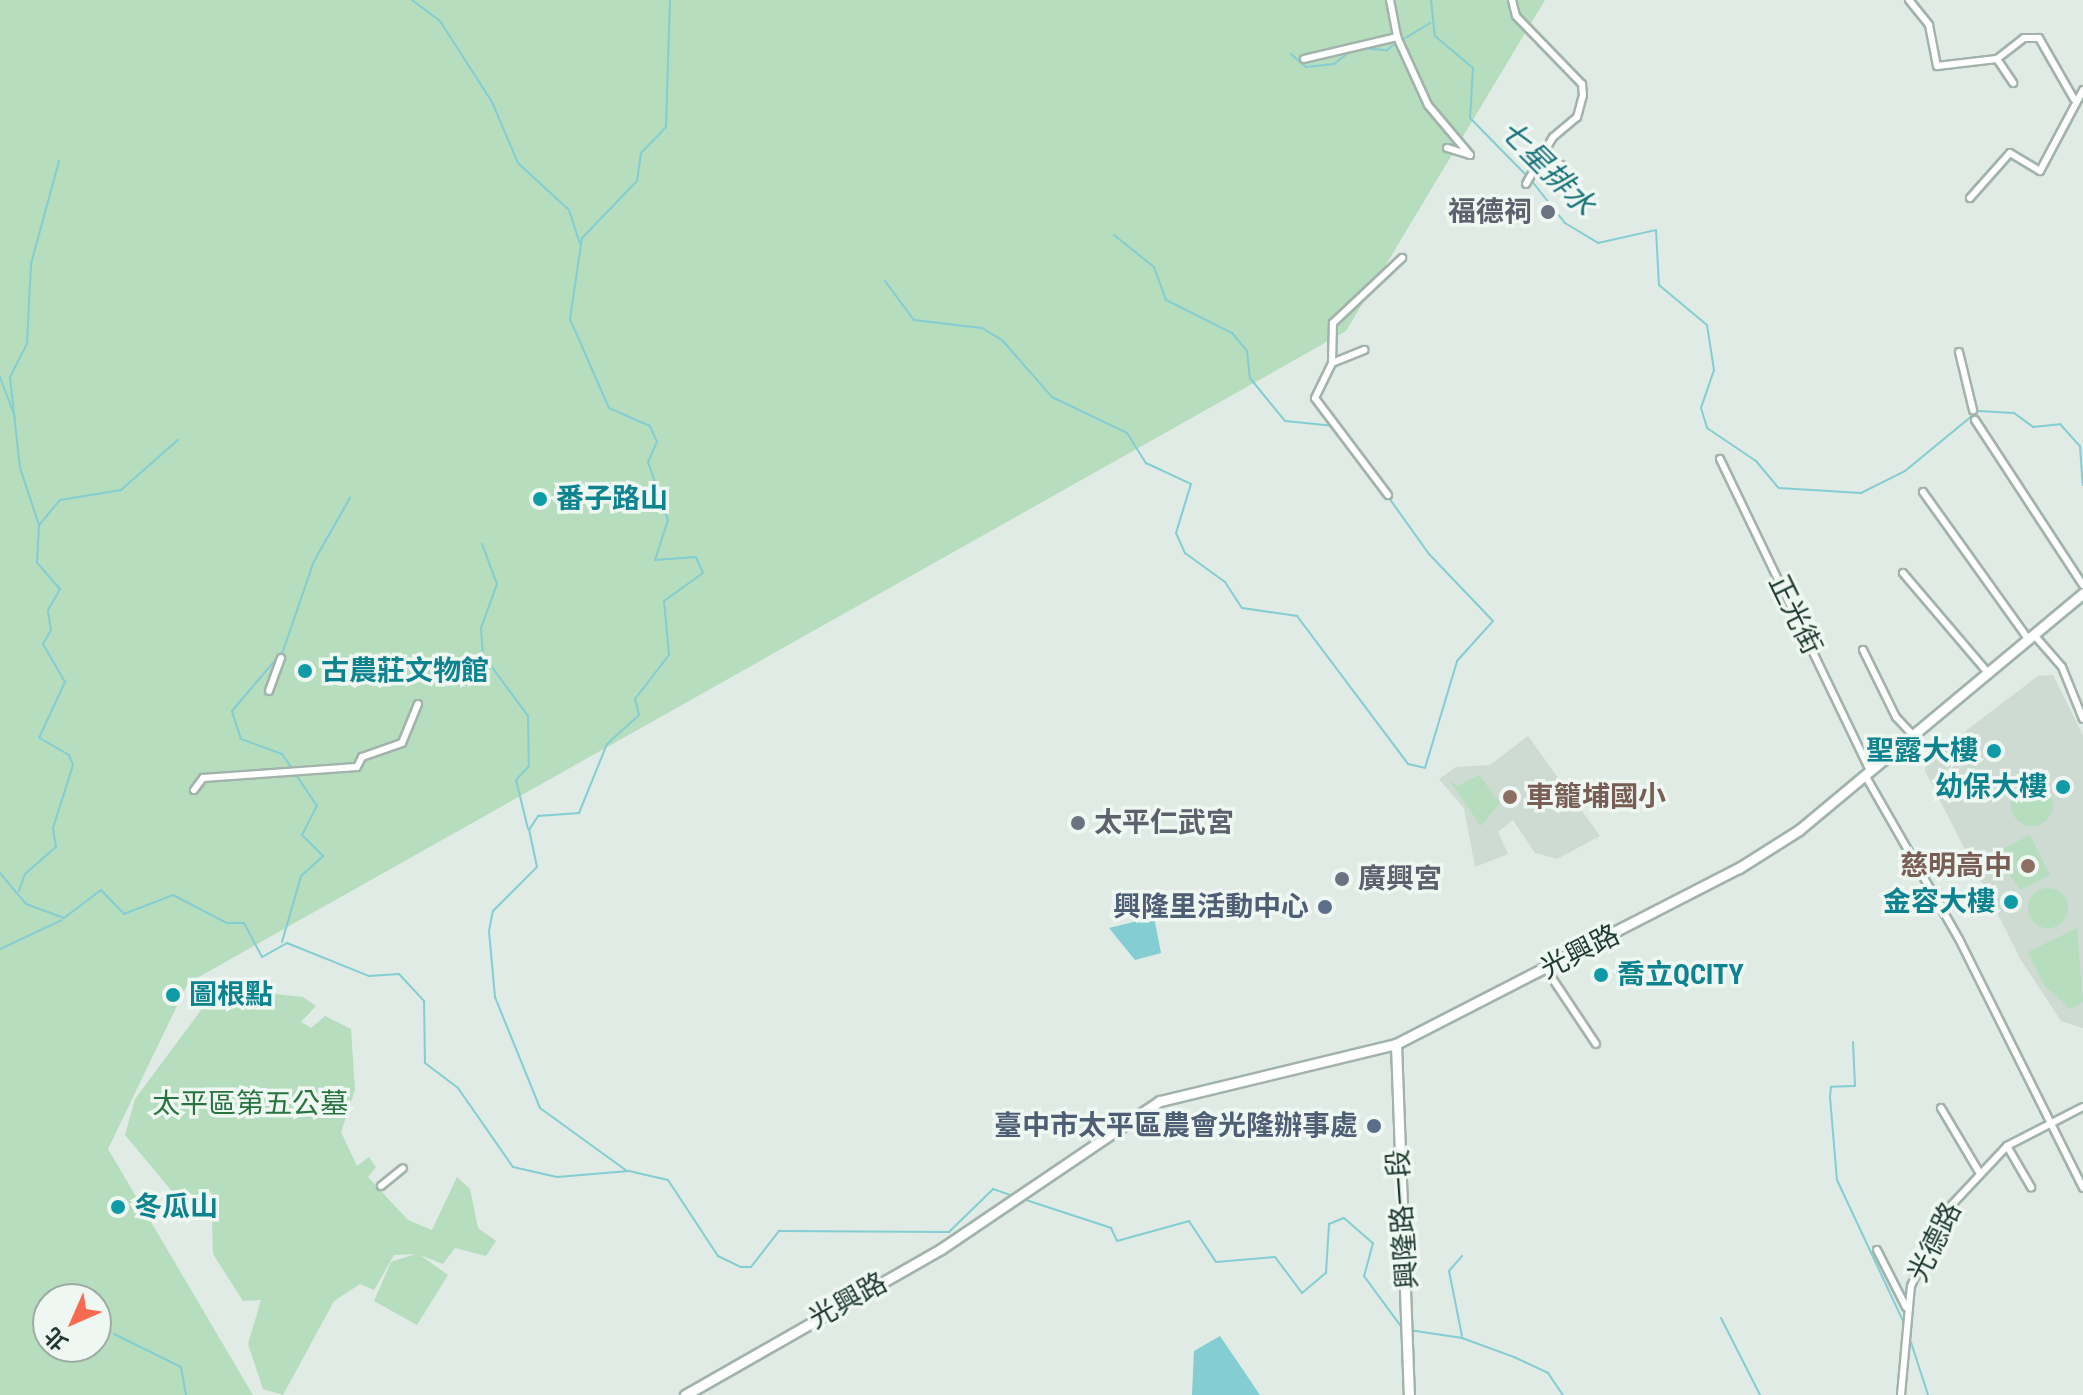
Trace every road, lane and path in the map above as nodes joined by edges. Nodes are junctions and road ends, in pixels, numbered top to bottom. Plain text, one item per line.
1 (1390, 0) edge
2 (1512, 0) edge
3 (1909, 0) edge
4 (1397, 37) junction
5 (1304, 59) dead end
6 (1997, 59) junction
7 (2013, 83) dead end
8 (2083, 90) edge
9 (2074, 99) junction
10 (1447, 148) dead end
11 (1541, 153) junction
12 (1562, 165) dead end
13 (1526, 184) dead end
14 (1970, 198) dead end
15 (1402, 258) dead end
16 (1364, 350) dead end
17 (1959, 352) dead end
18 (1332, 363) junction
19 (1973, 410) dead end
20 (1975, 420) dead end
21 (1720, 459) dead end
22 (1923, 492) dead end
23 (1388, 495) dead end
24 (1903, 573) dead end
25 (2083, 585) edge
26 (2083, 593) edge
27 (2032, 638) junction
28 (1863, 650) dead end
29 (281, 658) dead end
30 (1989, 674) junction
31 (269, 691) dead end
32 (418, 704) dead end
33 (2083, 719) edge
34 (1914, 736) junction
35 (1868, 773) junction
36 (194, 790) dead end
37 (1546, 969) junction
38 (1396, 1044) junction
39 (1596, 1044) dead end
40 (2083, 1107) edge
41 (1941, 1108) dead end
42 (2048, 1123) junction
43 (2007, 1146) junction
44 (403, 1168) dead end
45 (1979, 1172) junction
46 (381, 1186) dead end
47 (2031, 1187) dead end
48 (2083, 1188) edge
49 (1877, 1250) dead end
50 (1907, 1308) junction
51 (685, 1395) edge
52 (1409, 1395) edge
53 (1901, 1395) edge

1 - 4 street
2 - 11 street
3 - 6 street
4 - 5 street
4 - 10 street
6 - 7 street
6 - 9 street
8 - 9 street
9 - 14 street
11 - 12 street
11 - 13 street
15 - 18 street
16 - 18 street
17 - 19 street
18 - 23 street
20 - 25 street
21 - 35 street, 正光街
22 - 27 street
24 - 30 street
26 - 27 main road, 光興路
27 - 30 main road, 光興路
27 - 33 street
28 - 34 street
29 - 31 street
30 - 34 main road, 光興路
32 - 36 street
34 - 35 main road, 光興路
35 - 37 main road, 光興路
35 - 42 street, 正光街
37 - 38 main road, 光興路
37 - 39 street
38 - 51 main road, 光興路
38 - 52 main road, 興隆路一段
40 - 42 street, 光德路
41 - 45 street
42 - 43 street, 光德路
42 - 48 street, 正光街
43 - 45 street, 光德路
43 - 47 street
44 - 46 street
45 - 50 street, 光德路
49 - 50 street
50 - 53 street, 光德路

